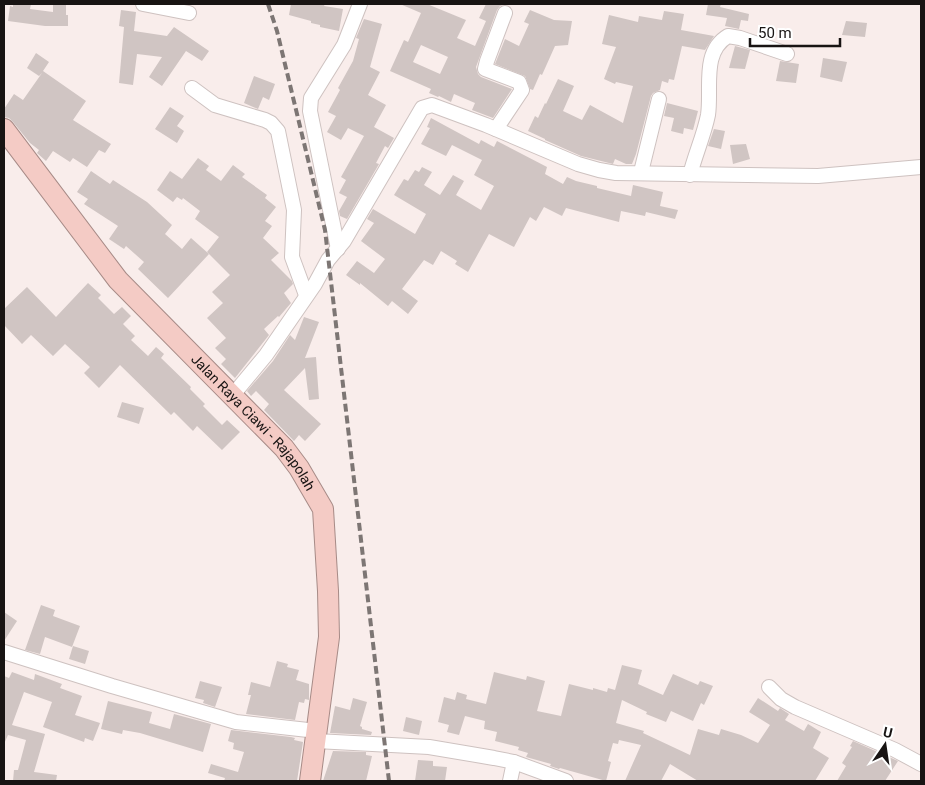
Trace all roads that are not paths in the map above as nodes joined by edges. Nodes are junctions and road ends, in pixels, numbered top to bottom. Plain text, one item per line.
1 (143, 4) edge
2 (360, 4) edge
3 (189, 12) dead end
4 (505, 13) dead end
5 (787, 54) dead end
6 (192, 88) dead end
7 (659, 99) dead end
8 (496, 129) junction
9 (4, 130) edge
10 (921, 167) edge
11 (641, 172) junction
12 (690, 175) junction
13 (338, 249) junction
14 (306, 295) junction
15 (232, 396) junction
16 (4, 652) edge
17 (769, 687) dead end
18 (316, 736) junction
19 (514, 762) junction
20 (921, 764) edge
21 (310, 781) edge
22 (510, 781) edge
23 (566, 781) edge

1 - 3 street
2 - 13 street
4 - 8 street
5 - 12 street
6 - 14 street
7 - 11 street
8 - 11 street
8 - 13 street
9 - 15 highway, Jalan Raya Ciawi - Rajapolah
10 - 12 street
11 - 12 street
13 - 14 street
14 - 15 street
15 - 18 highway, Jalan Raya Ciawi - Rajapolah
16 - 18 street
17 - 20 street
18 - 19 street
18 - 21 highway, Jalan Raya Ciawi - Rajapolah
19 - 22 street
19 - 23 street

